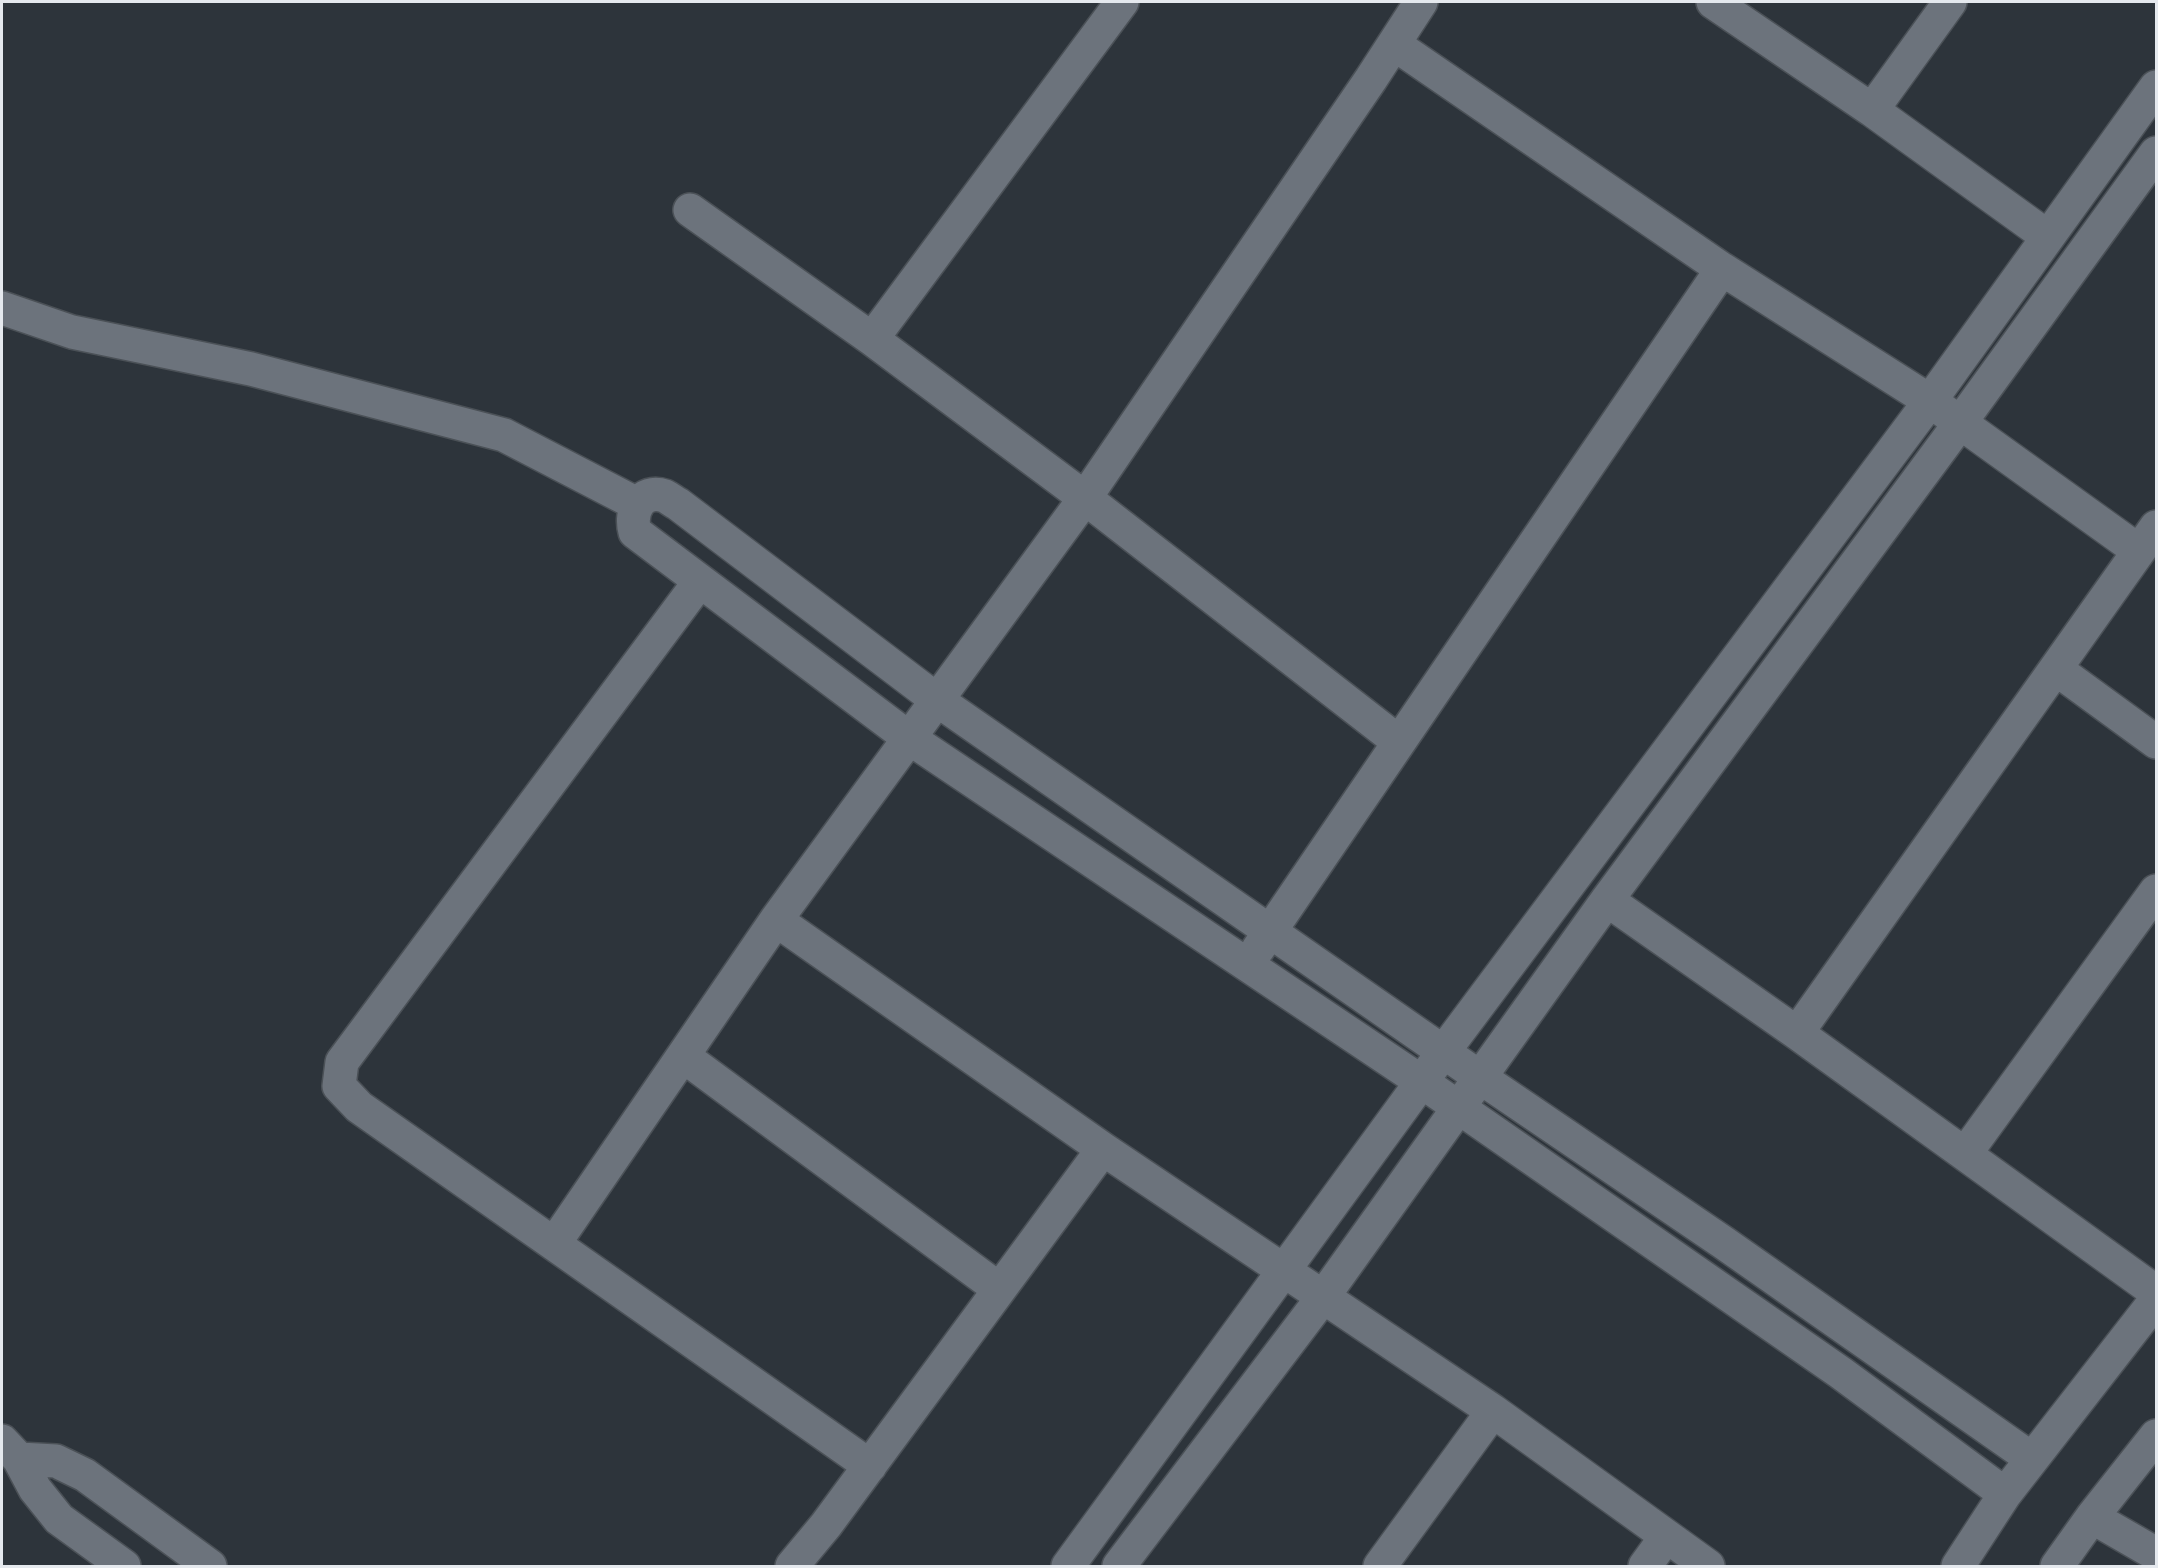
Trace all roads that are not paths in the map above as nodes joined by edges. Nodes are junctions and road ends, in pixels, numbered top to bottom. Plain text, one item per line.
1 (1122, 2) edge
2 (1421, 2) edge
3 (1713, 2) edge
4 (1950, 2) edge
5 (1394, 44) junction
6 (2157, 87) edge
7 (1872, 110) junction
8 (2157, 153) edge
9 (690, 210) dead end
10 (2048, 237) junction
11 (1722, 269) junction
12 (2, 308) edge
13 (872, 339) junction
14 (1930, 401) junction
15 (1960, 423) junction
16 (1084, 498) junction
17 (637, 504) junction
18 (2148, 539) edge
19 (700, 581) junction
20 (2056, 669) junction
21 (937, 700) junction
22 (909, 738) junction
23 (1399, 742) junction
24 (2157, 742) edge
25 (2157, 891) edge
26 (1607, 900) junction
27 (776, 920) junction
28 (1270, 931) junction
29 (1247, 965) junction
30 (1797, 1033) junction
31 (1444, 1052) junction
32 (683, 1056) junction
33 (1481, 1078) junction
34 (1422, 1082) junction
35 (1459, 1109) junction
36 (1103, 1149) junction
37 (1965, 1154) junction
38 (554, 1244) junction
39 (1284, 1272) junction
40 (999, 1289) junction
41 (2157, 1292) edge
42 (1323, 1297) junction
43 (2157, 1300) edge
44 (1493, 1411) junction
45 (2157, 1436) edge
46 (10, 1450) edge
47 (2032, 1459) junction
48 (870, 1466) junction
49 (2005, 1494) junction
50 (2092, 1517) junction
51 (1666, 1537) junction
52 (2157, 1554) edge
53 (124, 1566) edge
54 (210, 1566) edge
55 (792, 1566) edge
56 (1068, 1566) edge
57 (1119, 1566) edge
58 (1380, 1566) edge
59 (1645, 1566) edge
60 (1708, 1566) edge
61 (1958, 1566) edge
62 (2057, 1566) edge

1 - 13 street
2 - 5 street
3 - 7 street
4 - 7 street
5 - 11 street
5 - 16 street
6 - 10 street
7 - 10 street
8 - 15 street
9 - 13 street
10 - 14 street
11 - 14 street
11 - 23 street
12 - 17 street
13 - 16 street
14 - 15 street
14 - 31 street
15 - 18 street
15 - 26 street
16 - 21 street
16 - 23 street
17 - 19 street
17 - 21 street
18 - 20 street
19 - 22 street
19 - 38 street
20 - 24 street
20 - 30 street
21 - 22 street
21 - 28 street
22 - 27 street
22 - 29 street
23 - 28 street
25 - 37 street
26 - 30 street
26 - 33 street
27 - 32 street
27 - 36 street
28 - 29 street
28 - 31 street
29 - 34 street
30 - 37 street
31 - 33 street
31 - 34 street
32 - 38 street
32 - 40 street
33 - 35 street
33 - 47 street
34 - 35 street
34 - 39 street
35 - 42 street
35 - 49 street
36 - 39 street
36 - 40 street
37 - 41 street
38 - 48 street
39 - 42 street
39 - 56 street
40 - 48 street
42 - 44 street
42 - 57 street
43 - 47 street
44 - 51 street
44 - 58 street
45 - 50 street
46 - 53 street
46 - 54 street
47 - 49 street
48 - 55 street
49 - 61 street
50 - 52 street
50 - 62 street
51 - 59 street
51 - 60 street

